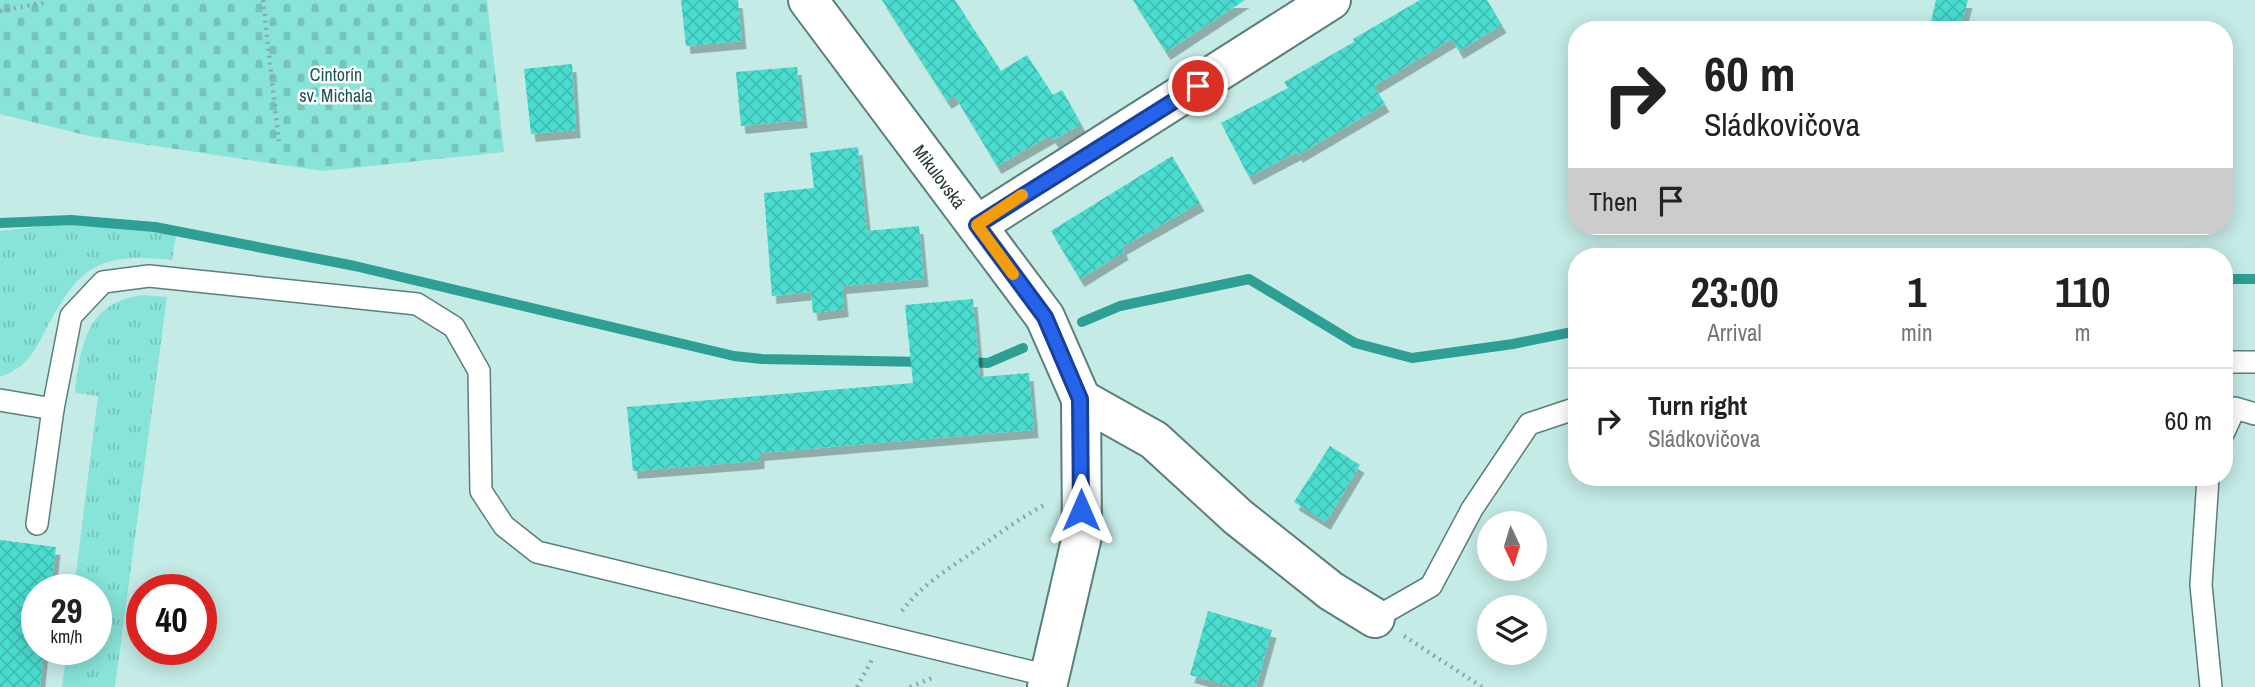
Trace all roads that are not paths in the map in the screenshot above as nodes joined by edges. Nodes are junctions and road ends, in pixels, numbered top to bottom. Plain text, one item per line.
1 (808, 0) edge
2 (1331, 0) edge
3 (977, 225) junction
4 (2233, 362) edge
5 (2255, 362) edge
6 (1080, 399) junction
7 (0, 400) edge
8 (53, 409) junction
9 (1568, 411) edge
10 (2233, 412) edge
11 (2255, 414) edge
12 (2207, 486) edge
13 (37, 524) dead end
14 (1375, 618) joint
15 (1048, 682) edge
16 (2211, 687) edge

1 - 3 street, Mikulovská
2 - 3 street
3 - 6 street, Mikulovská
4 - 5 lane
6 - 14 street
6 - 15 street, Mikulovská
7 - 8 lane
8 - 13 lane
8 - 15 lane
9 - 14 lane
10 - 11 lane
12 - 16 lane

